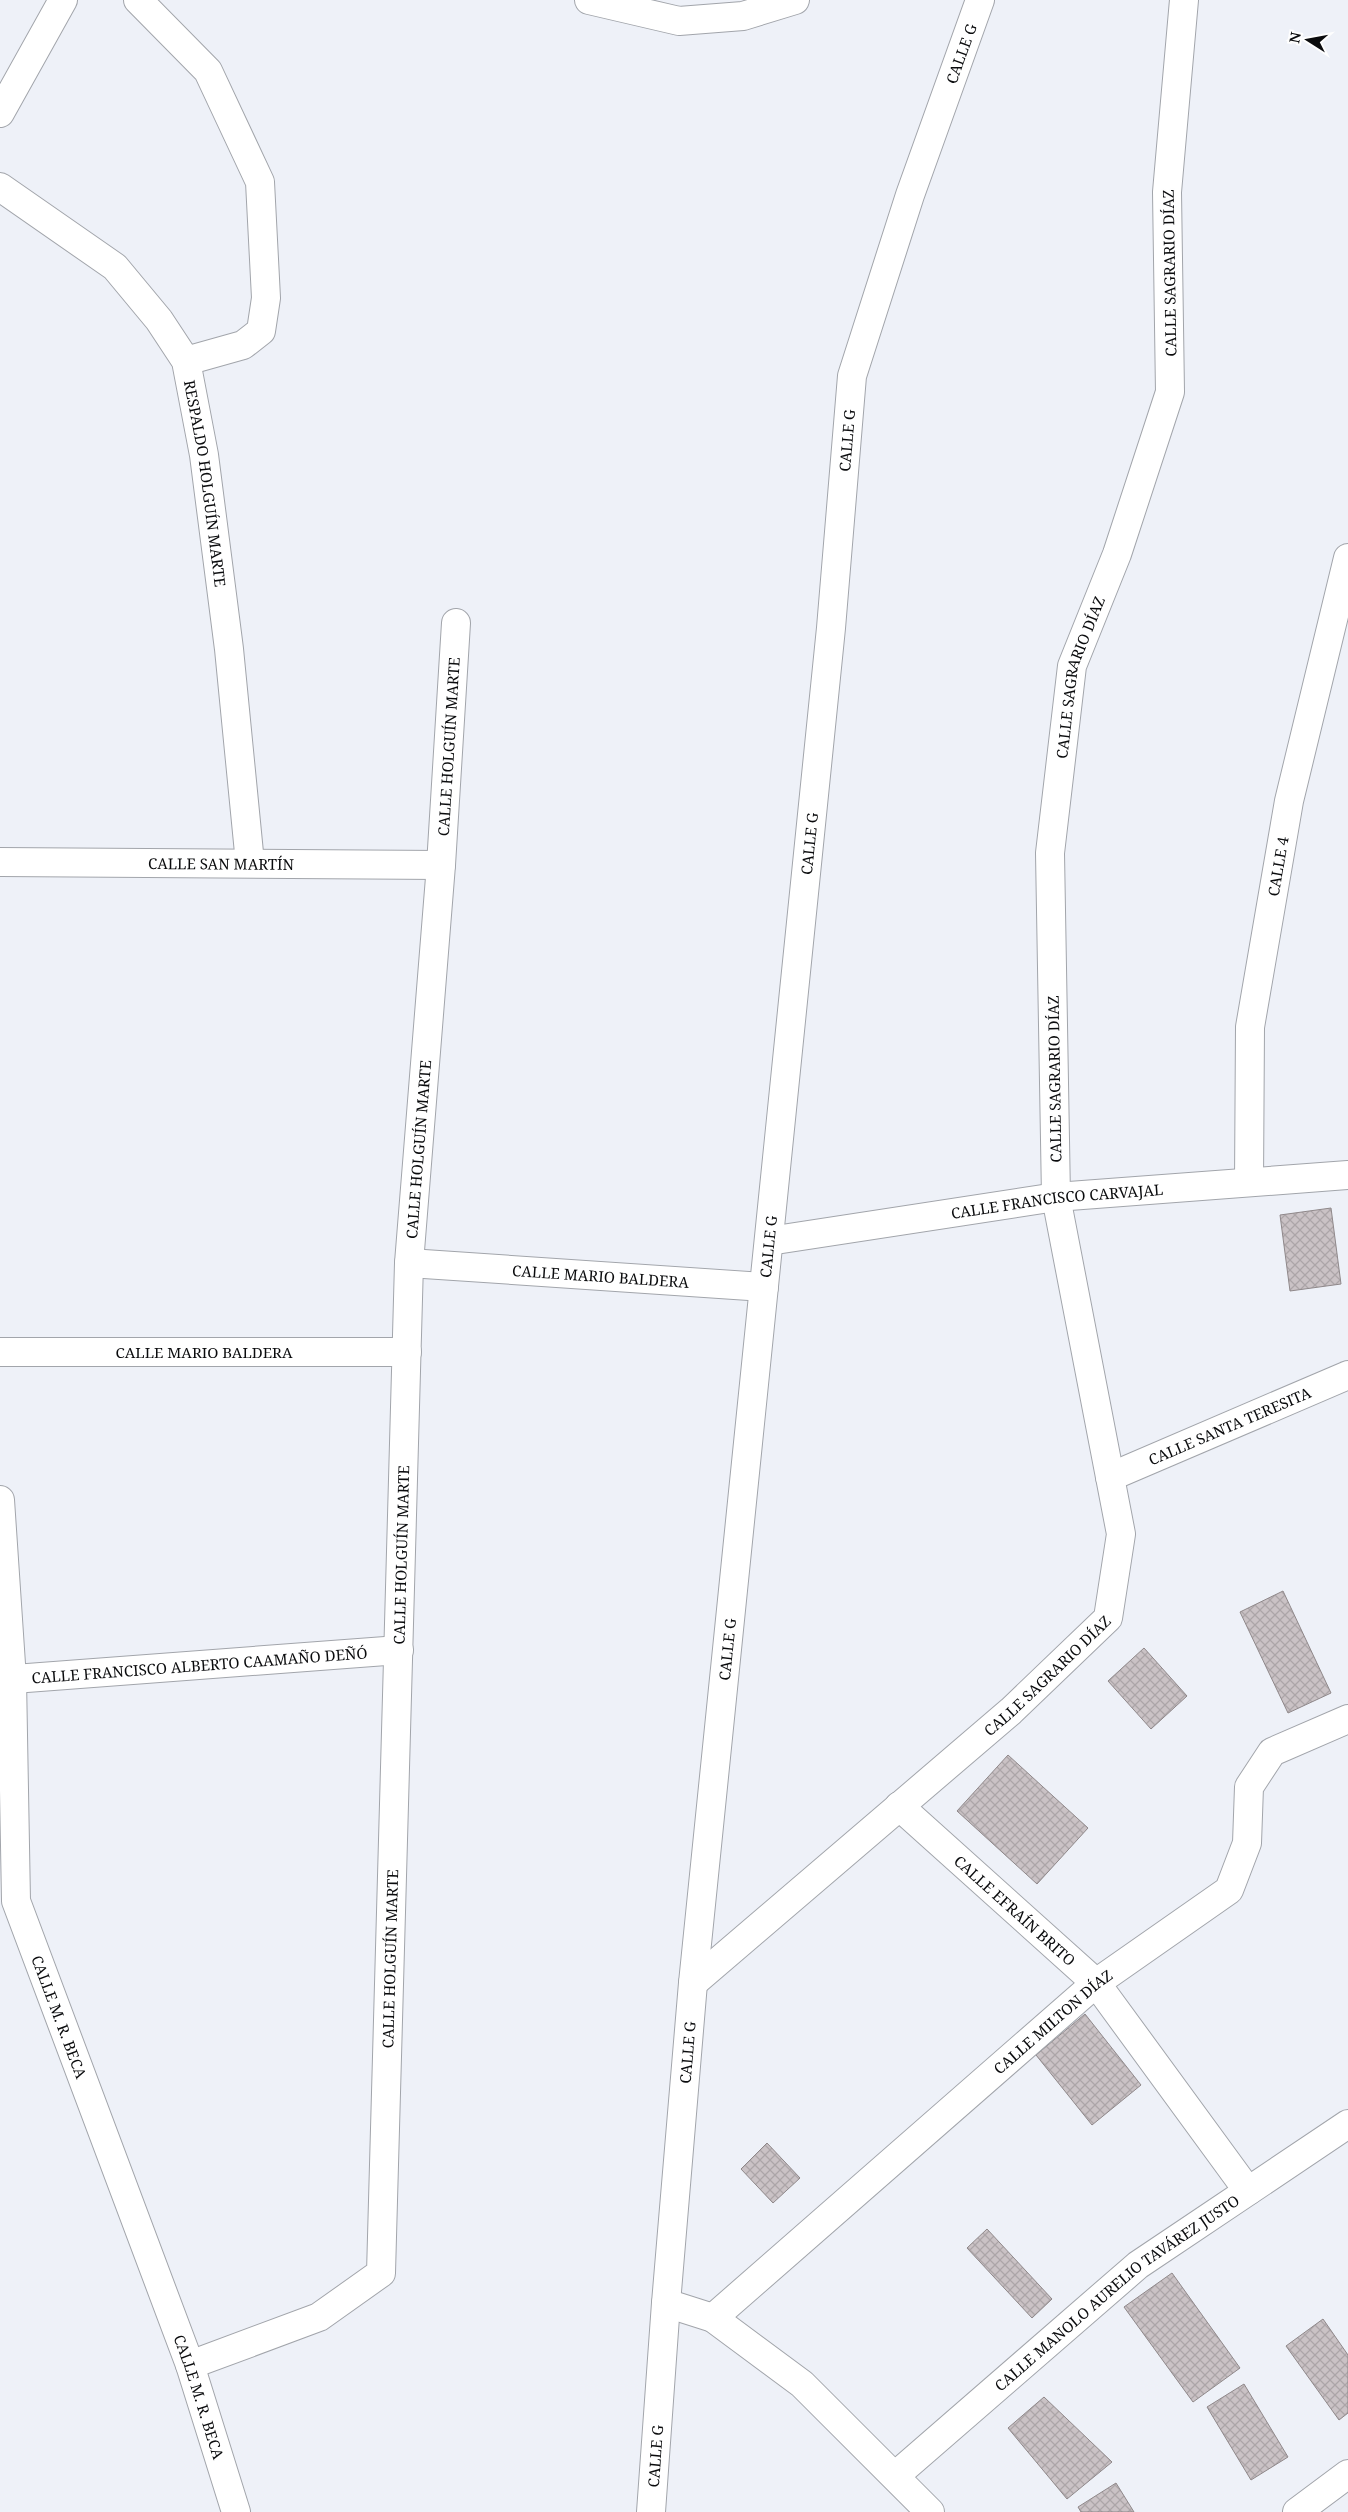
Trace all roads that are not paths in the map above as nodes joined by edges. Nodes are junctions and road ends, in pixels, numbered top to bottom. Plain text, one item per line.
1 (63, 0) edge
2 (138, 0) edge
3 (589, 0) edge
4 (795, 0) edge
5 (980, 0) edge
6 (1184, 0) edge
7 (0, 113) edge
8 (0, 187) edge
9 (186, 361) junction
10 (1348, 558) edge
11 (456, 623) dead end
12 (0, 862) edge
13 (250, 863) junction
14 (442, 865) junction
15 (1348, 1175) edge
16 (1249, 1182) junction
17 (1056, 1197) junction
18 (769, 1241) junction
19 (409, 1263) junction
20 (764, 1287) junction
21 (0, 1352) edge
22 (407, 1352) junction
23 (1348, 1375) edge
24 (1110, 1477) junction
25 (0, 1500) edge
26 (399, 1650) junction
27 (6, 1679) edge
28 (1348, 1719) edge
29 (899, 1806) junction
30 (8, 1904) edge
31 (693, 1983) junction
32 (1096, 1983) junction
33 (1348, 2124) edge
34 (1248, 2191) junction
35 (666, 2303) junction
36 (713, 2318) junction
37 (190, 2365) junction
38 (1348, 2474) edge
39 (895, 2476) junction
40 (236, 2512) edge
41 (651, 2512) edge
42 (930, 2512) edge
43 (1297, 2512) edge

1 - 7 street
2 - 9 street
3 - 4 street
5 - 18 street, CALLE G
6 - 17 street, CALLE SAGRARIO DÍAZ
8 - 9 street, RESPALDO HOLGUÍN MARTE
9 - 13 street, RESPALDO HOLGUÍN MARTE
10 - 16 street, CALLE 4
11 - 14 street, CALLE HOLGUÍN MARTE
12 - 13 street, CALLE SAN MARTÍN
13 - 14 street, CALLE SAN MARTÍN
14 - 19 street, CALLE HOLGUÍN MARTE
15 - 16 street, CALLE FRANCISCO CARVAJAL
16 - 17 street, CALLE FRANCISCO CARVAJAL
17 - 18 street, CALLE FRANCISCO CARVAJAL
17 - 24 street, CALLE SAGRARIO DÍAZ
18 - 20 street, CALLE G
19 - 20 street, CALLE MARIO BALDERA
19 - 22 street, CALLE HOLGUÍN MARTE
20 - 31 street, CALLE G
21 - 22 street, CALLE MARIO BALDERA
22 - 26 street, CALLE HOLGUÍN MARTE
23 - 24 street, CALLE SANTA TERESITA
24 - 29 street, CALLE SAGRARIO DÍAZ
25 - 27 street, CALLE M. R. BECA
26 - 27 street, CALLE FRANCISCO ALBERTO CAAMAÑO DEÑÓ
26 - 37 street, CALLE HOLGUÍN MARTE
27 - 30 street, CALLE M. R. BECA
28 - 32 street, CALLE MILTON DÍAZ
29 - 31 street, CALLE SAGRARIO DÍAZ
29 - 32 street, CALLE EFRAÍN BRITO
30 - 37 street, CALLE M. R. BECA
31 - 35 street, CALLE G
32 - 34 street, CALLE EFRAÍN BRITO
32 - 36 street, CALLE MILTON DÍAZ
33 - 34 street, CALLE MANOLO AURELIO TAVÁREZ JUSTO
34 - 39 street, CALLE MANOLO AURELIO TAVÁREZ JUSTO
35 - 36 street
35 - 41 street, CALLE G
36 - 39 street
37 - 40 street, CALLE M. R. BECA
38 - 43 street
39 - 42 street

